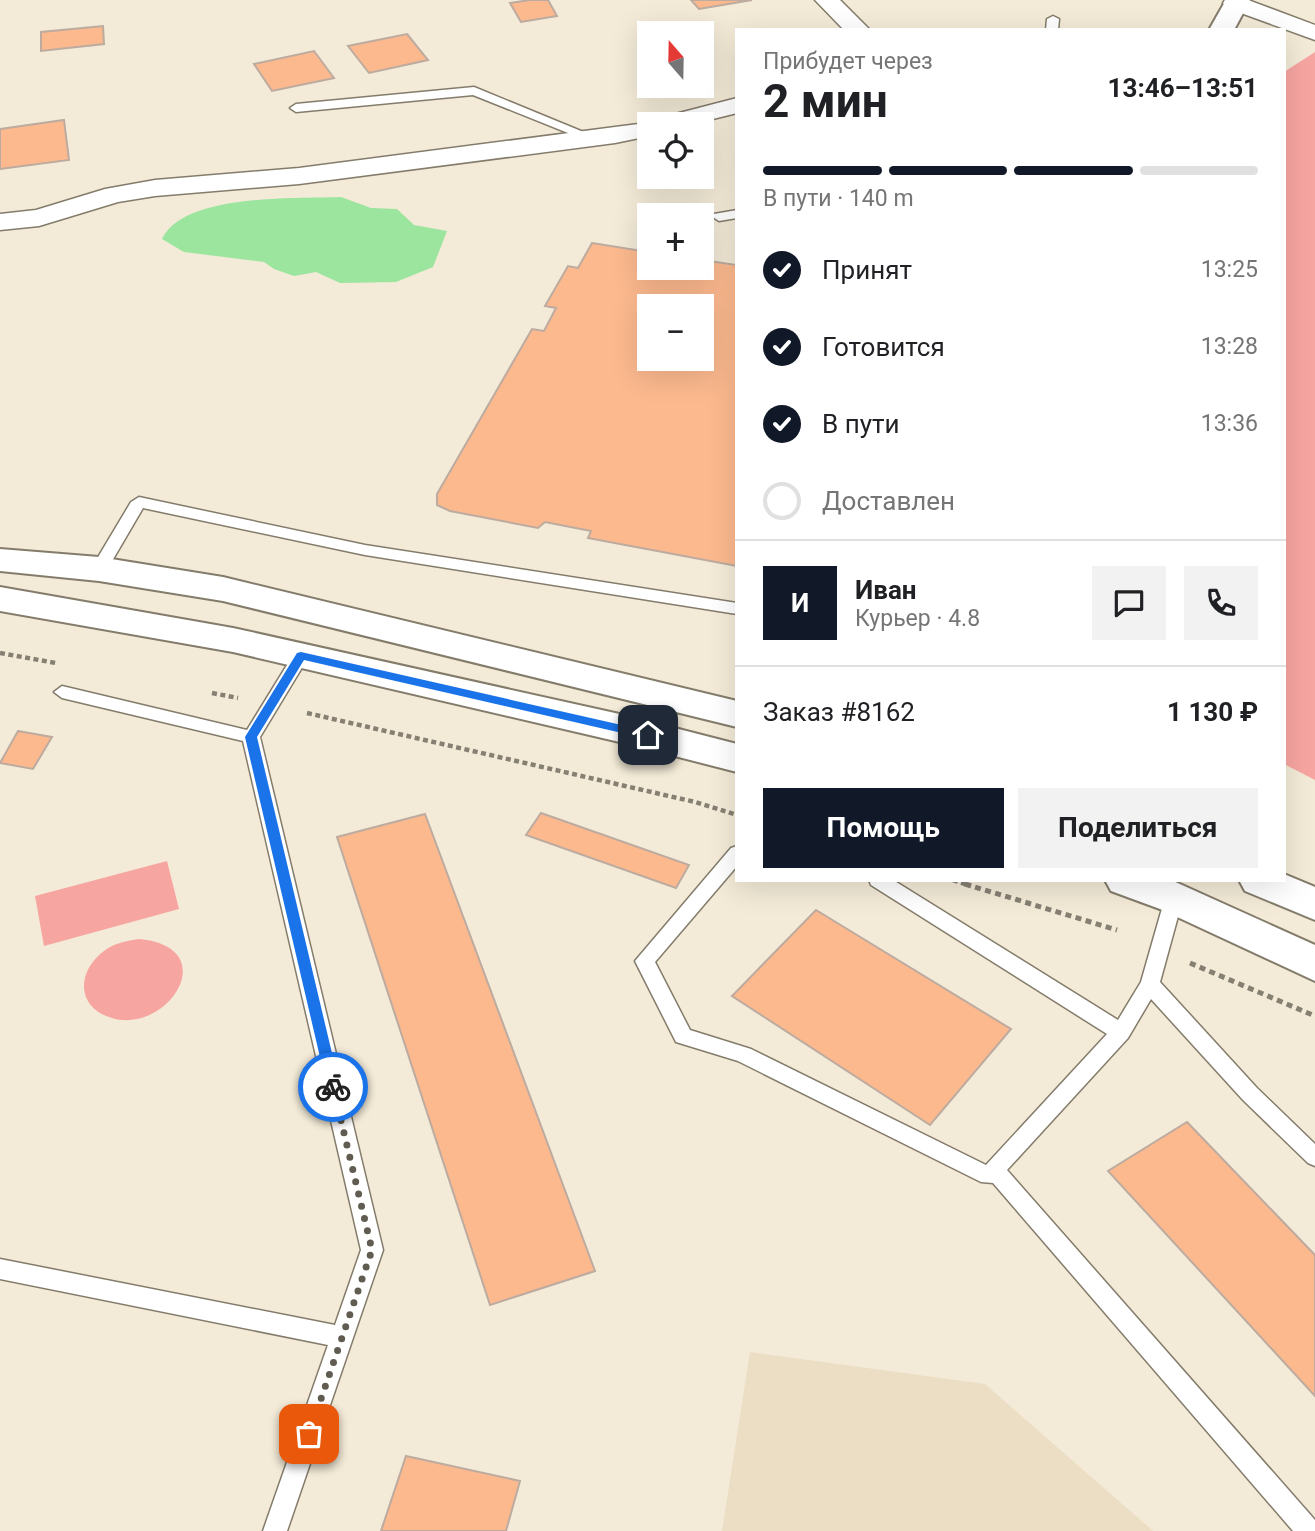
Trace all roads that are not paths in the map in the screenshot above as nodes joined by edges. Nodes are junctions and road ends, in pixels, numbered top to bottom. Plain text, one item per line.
1 (827, 0) edge
2 (1237, 1) edge
3 (856, 28) edge
4 (1222, 28) edge
5 (1315, 33) edge
6 (735, 106) edge
7 (296, 108) dead end
8 (710, 112) edge
9 (637, 130) edge
10 (592, 138) junction
11 (735, 214) edge
12 (719, 217) dead end
13 (0, 222) edge
14 (0, 560) edge
15 (99, 569) junction
16 (0, 598) edge
17 (735, 609) edge
18 (301, 656) junction
19 (62, 692) dead end
20 (735, 714) edge
21 (251, 737) junction
22 (735, 757) edge
23 (735, 855) edge
24 (881, 882) edge
25 (1130, 882) edge
26 (1264, 882) edge
27 (1174, 898) junction
28 (1315, 904) edge
29 (1315, 964) edge
30 (1150, 984) junction
31 (1121, 1032) junction
32 (1315, 1157) edge
33 (995, 1170) junction
34 (0, 1269) edge
35 (342, 1337) junction
36 (275, 1531) edge
37 (1309, 1531) edge

1 - 3 street
2 - 4 street
2 - 5 street
6 - 8 street
7 - 10 lane
9 - 10 street
10 - 13 street
11 - 12 lane
14 - 15 street
15 - 17 lane
15 - 20 street
16 - 18 street
18 - 21 lane
18 - 22 street
19 - 21 lane
21 - 35 lane
23 - 33 lane
24 - 31 lane
25 - 27 street
26 - 28 street
27 - 29 street
27 - 30 lane
30 - 31 lane
30 - 32 lane
31 - 33 lane
33 - 37 lane
34 - 35 lane
35 - 36 lane

